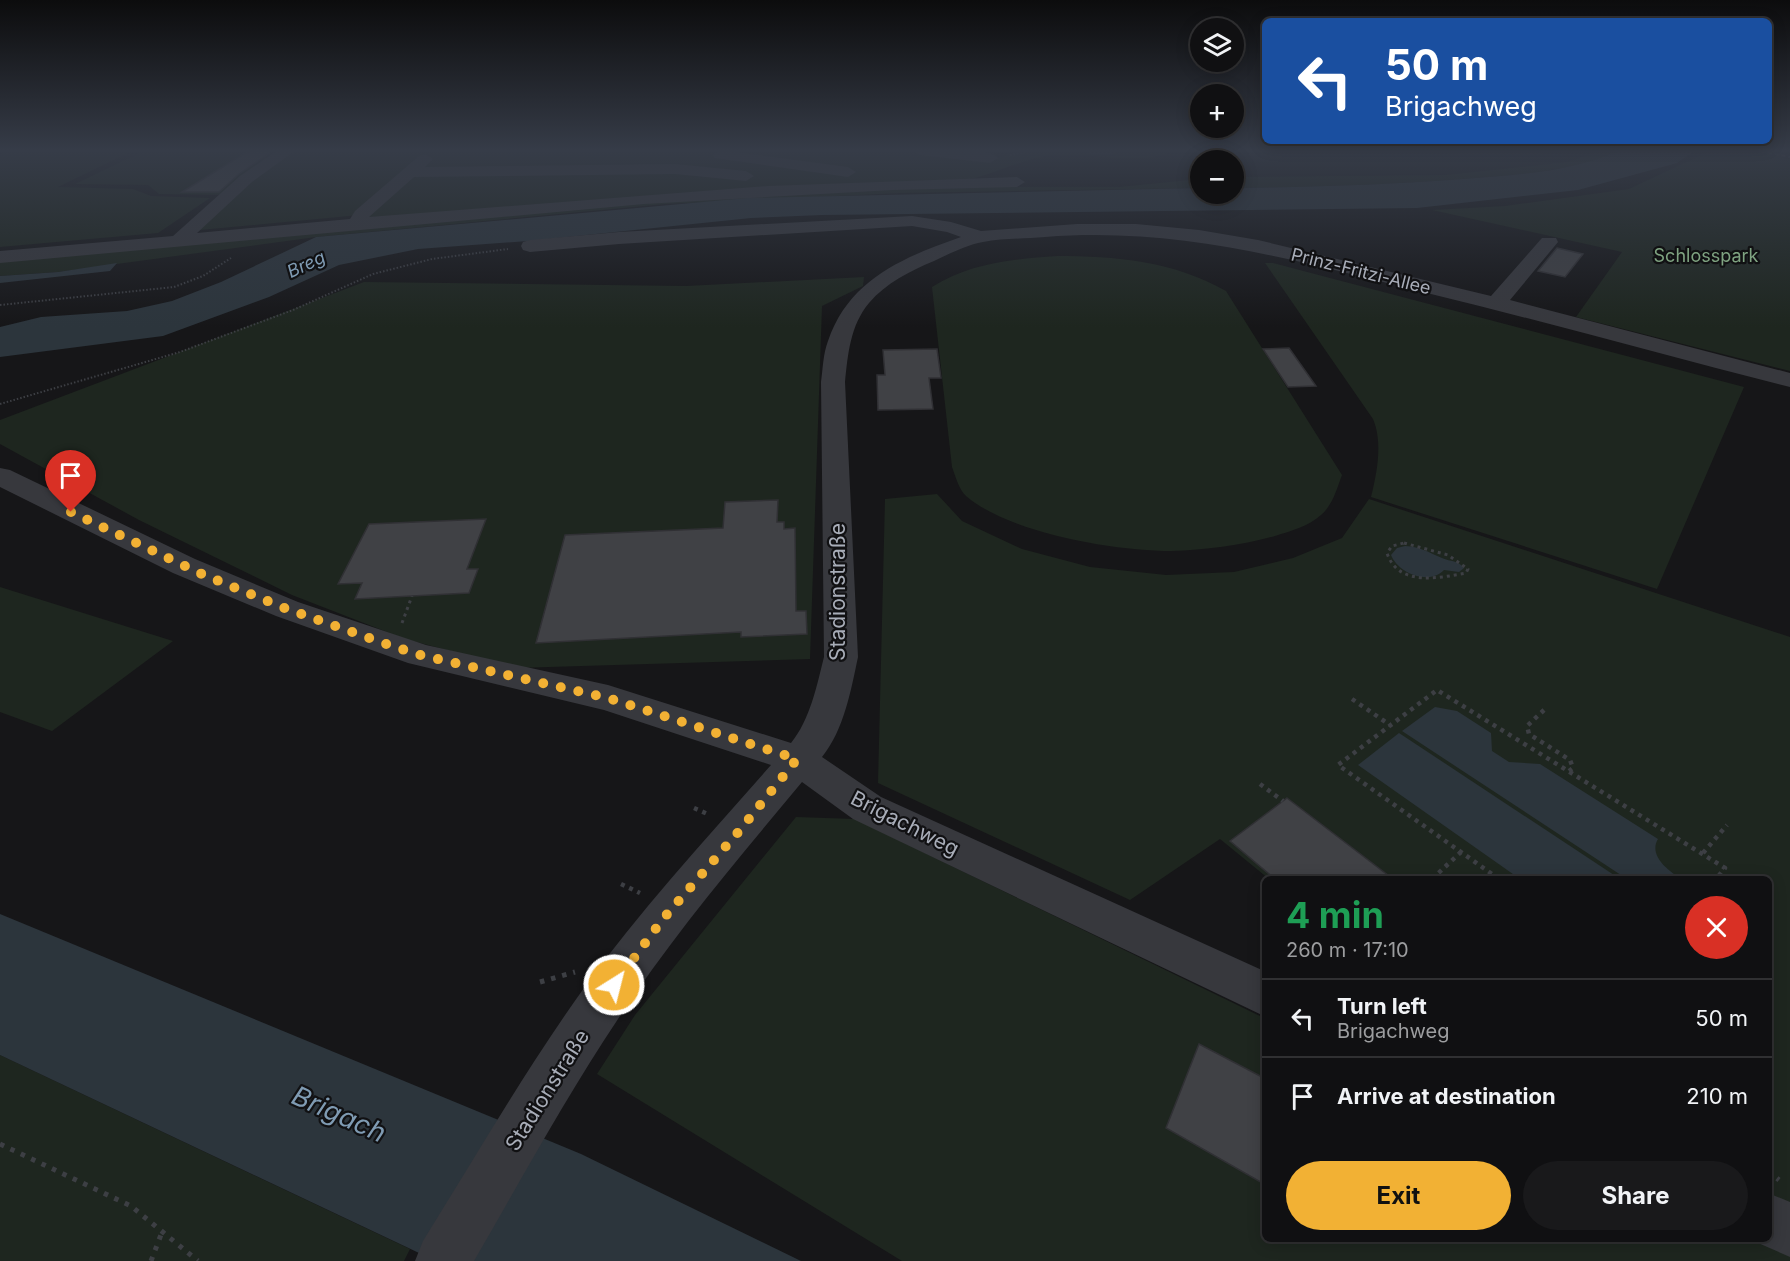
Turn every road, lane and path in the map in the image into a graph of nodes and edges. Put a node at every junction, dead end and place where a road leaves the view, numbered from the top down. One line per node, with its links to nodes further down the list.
1 (213, 209): 7 (street)
2 (368, 209): 4 (street)
3 (509, 209): 4 (street)
4 (357, 223): 5 (street)
5 (232, 236): 7 (street); 12 (path)
6 (979, 237): 9 (street, Prinz-Fritzi-Allee); 11 (street, Prinz-Fritzi-Allee); 20 (street, Stadionstraße)
7 (178, 241): 10 (street)
8 (1549, 242): 11 (street)
9 (530, 246): 14 (path)
10 (0, 257)
11 (1496, 303): 13 (street, Prinz-Fritzi-Allee)
12 (0, 304)
13 (1790, 380)
14 (0, 404)
15 (0, 476): 20 (street, Brigachweg)
16 (1450, 558): 16 (path)
17 (1352, 699): 19 (path)
18 (1544, 710): 21 (path)
19 (1390, 726): 21 (path); 25 (path)
20 (797, 759): 32 (street, Brigachweg); 39 (street, Stadionstraße)
21 (1569, 771): 26 (path)
22 (1260, 784): 23 (path)
23 (1283, 801)
24 (1727, 825): 26 (path)
25 (1461, 852): 27 (path); 28 (path)
26 (1703, 853): 29 (path)
27 (1435, 876)
28 (1495, 876)
29 (1718, 876)
30 (621, 884): 31 (path)
31 (641, 893)
32 (1262, 993)
33 (0, 1144): 36 (path)
34 (1772, 1222): 35 (street)
35 (1790, 1230)
36 (162, 1232): 37 (path); 38 (path)
37 (151, 1261)
38 (198, 1261)
39 (443, 1261)

